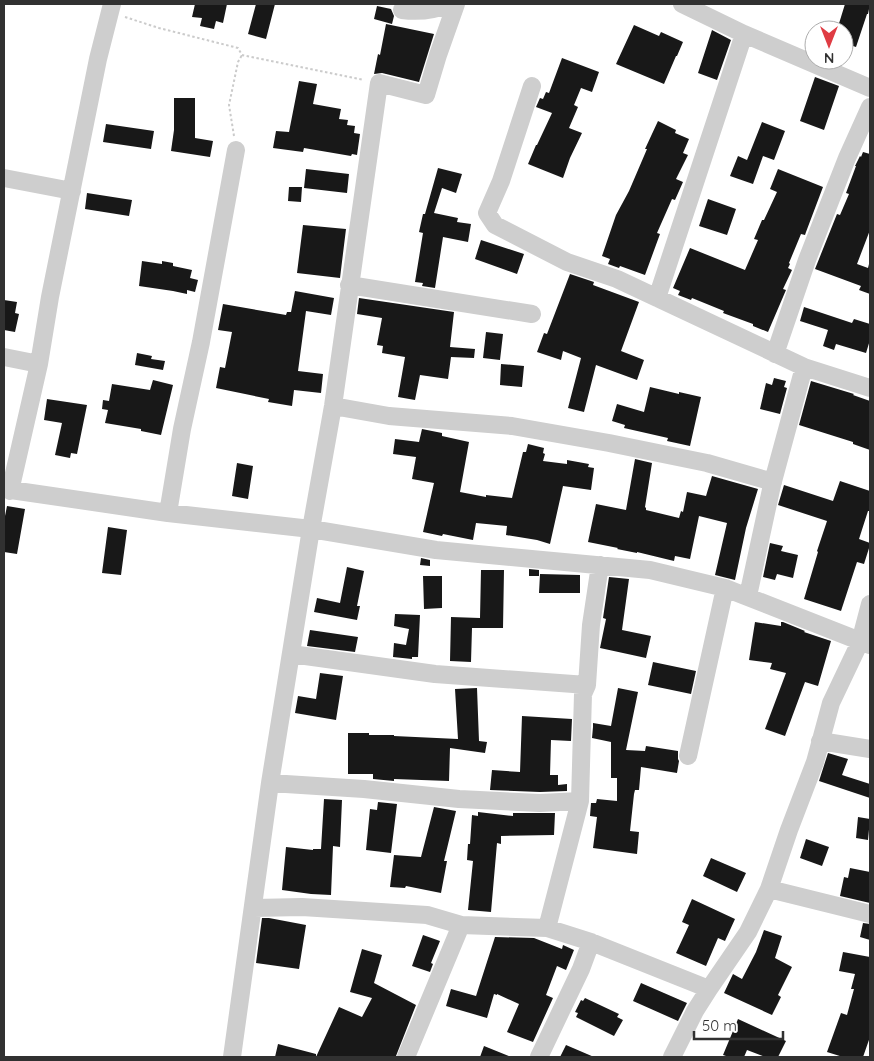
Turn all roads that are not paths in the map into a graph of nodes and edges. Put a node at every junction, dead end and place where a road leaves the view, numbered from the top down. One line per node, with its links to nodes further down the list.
1 (448, 4): 5 (street)
2 (456, 4): 13 (street)
3 (682, 4): 6 (street)
4 (111, 8): 12 (street)
5 (402, 10)
6 (744, 34): 8 (street); 14 (street)
7 (532, 86): 14 (street)
8 (870, 88)
9 (870, 107): 16 (street)
10 (236, 150): 24 (street)
11 (4, 178): 12 (street)
12 (72, 191): 18 (street)
13 (349, 285): 15 (street); 21 (street)
14 (657, 298): 16 (street)
15 (532, 314)
16 (775, 354): 19 (street)
17 (4, 357): 18 (street)
18 (39, 364): 23 (street)
19 (804, 367): 20 (street); 22 (street)
20 (870, 388)
21 (332, 406): 22 (street); 25 (street)
22 (773, 482): 28 (street)
23 (7, 490): 24 (street)
24 (168, 513): 25 (street)
25 (311, 529): 26 (street); 31 (street)
26 (600, 565): 27 (street); 32 (street)
27 (726, 588): 28 (street); 35 (street)
28 (748, 596): 30 (street)
29 (870, 604): 30 (street)
30 (865, 644): 33 (street)
31 (291, 654): 32 (street); 36 (street)
32 (587, 685): 37 (street)
33 (820, 741): 34 (street); 38 (street)
34 (870, 749)
35 (688, 756)
36 (270, 783): 37 (street); 39 (street)
37 (580, 801): 42 (street)
38 (769, 889): 40 (street); 44 (street)
39 (253, 908): 41 (street); 45 (street)
40 (870, 914)
41 (461, 925): 42 (street); 46 (street)
42 (546, 928): 43 (street)
43 (592, 942): 44 (street); 47 (street)
44 (708, 989): 48 (street)
45 (232, 1057)
46 (406, 1057)
47 (539, 1057)
48 (672, 1057)

